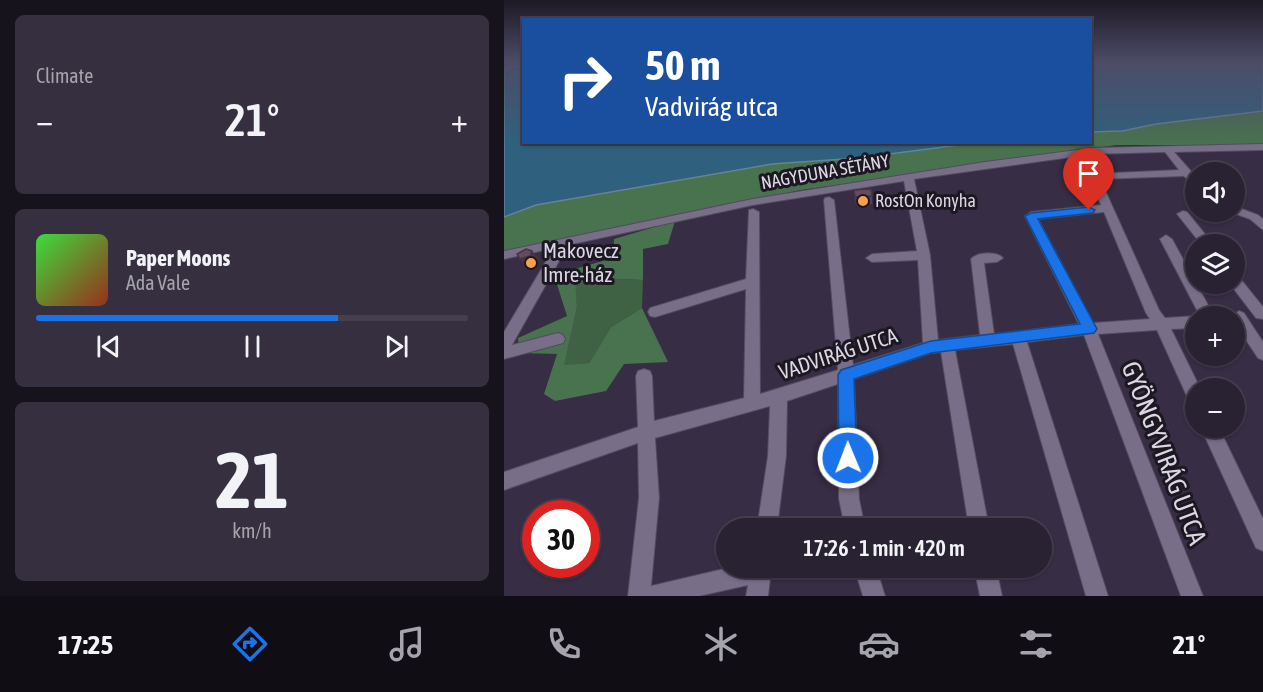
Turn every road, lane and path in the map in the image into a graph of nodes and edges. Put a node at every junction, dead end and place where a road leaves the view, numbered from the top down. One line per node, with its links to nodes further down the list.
1 (1263, 147): 2 (street, NAGYDUNA SÉTÁNY)
2 (1167, 149): 3 (street); 5 (street, NAGYDUNA SÉTÁNY)
3 (1185, 172)
4 (1185, 173): 7 (street)
5 (908, 176): 14 (street, NAGYDUNA SÉTÁNY); 16 (street)
6 (829, 200): 36 (street)
7 (1109, 208): 26 (street); 28 (street, GYÖNGYVIRÁG UTCA)
8 (753, 212): 19 (street)
9 (1183, 214): 12 (street)
10 (1259, 217): 11 (street)
11 (1263, 226)
12 (1199, 234)
13 (1166, 239): 21 (street)
14 (562, 243): 15 (street, NAGYDUNA SÉTÁNY); 32 (street)
15 (504, 255)
16 (924, 255): 17 (street); 33 (street)
17 (872, 258)
18 (997, 258): 31 (street)
19 (752, 282): 22 (street); 40 (street)
20 (1245, 293): 23 (street)
21 (1202, 306)
22 (654, 312)
23 (1262, 314): 24 (street)
24 (1245, 316)
25 (1185, 323): 26 (street, VADVIRÁG UTCA)
26 (1162, 326): 28 (street, VADVIRÁG UTCA); 38 (street)
27 (1245, 328): 35 (street)
28 (1089, 329): 29 (street, VADVIRÁG UTCA); 58 (street, GYÖNGYVIRÁG UTCA)
29 (1018, 337): 31 (street, VADVIRÁG UTCA); 57 (street)
30 (558, 339): 34 (street)
31 (988, 340): 33 (street, VADVIRÁG UTCA)
32 (504, 345)
33 (939, 346): 36 (street, VADVIRÁG UTCA); 46 (street)
34 (504, 353)
35 (1263, 354)
36 (846, 375): 39 (street, VADVIRÁG UTCA); 45 (street)
37 (644, 376): 41 (street)
38 (1187, 378)
39 (779, 396): 40 (street, VADVIRÁG UTCA); 44 (street)
40 (752, 404): 41 (street, VADVIRÁG UTCA)
41 (646, 432): 43 (street, VADVIRÁG UTCA); 52 (street)
42 (1215, 438): 47 (street)
43 (504, 481)
44 (768, 518)
45 (853, 518)
46 (977, 518)
47 (1263, 542)
48 (727, 578): 53 (street)
49 (763, 578): 54 (street)
50 (868, 578): 55 (street)
51 (987, 578): 56 (street)
52 (639, 596)
53 (654, 596)
54 (757, 596)
55 (873, 596)
56 (990, 596)
57 (1097, 596)
58 (1192, 596)

